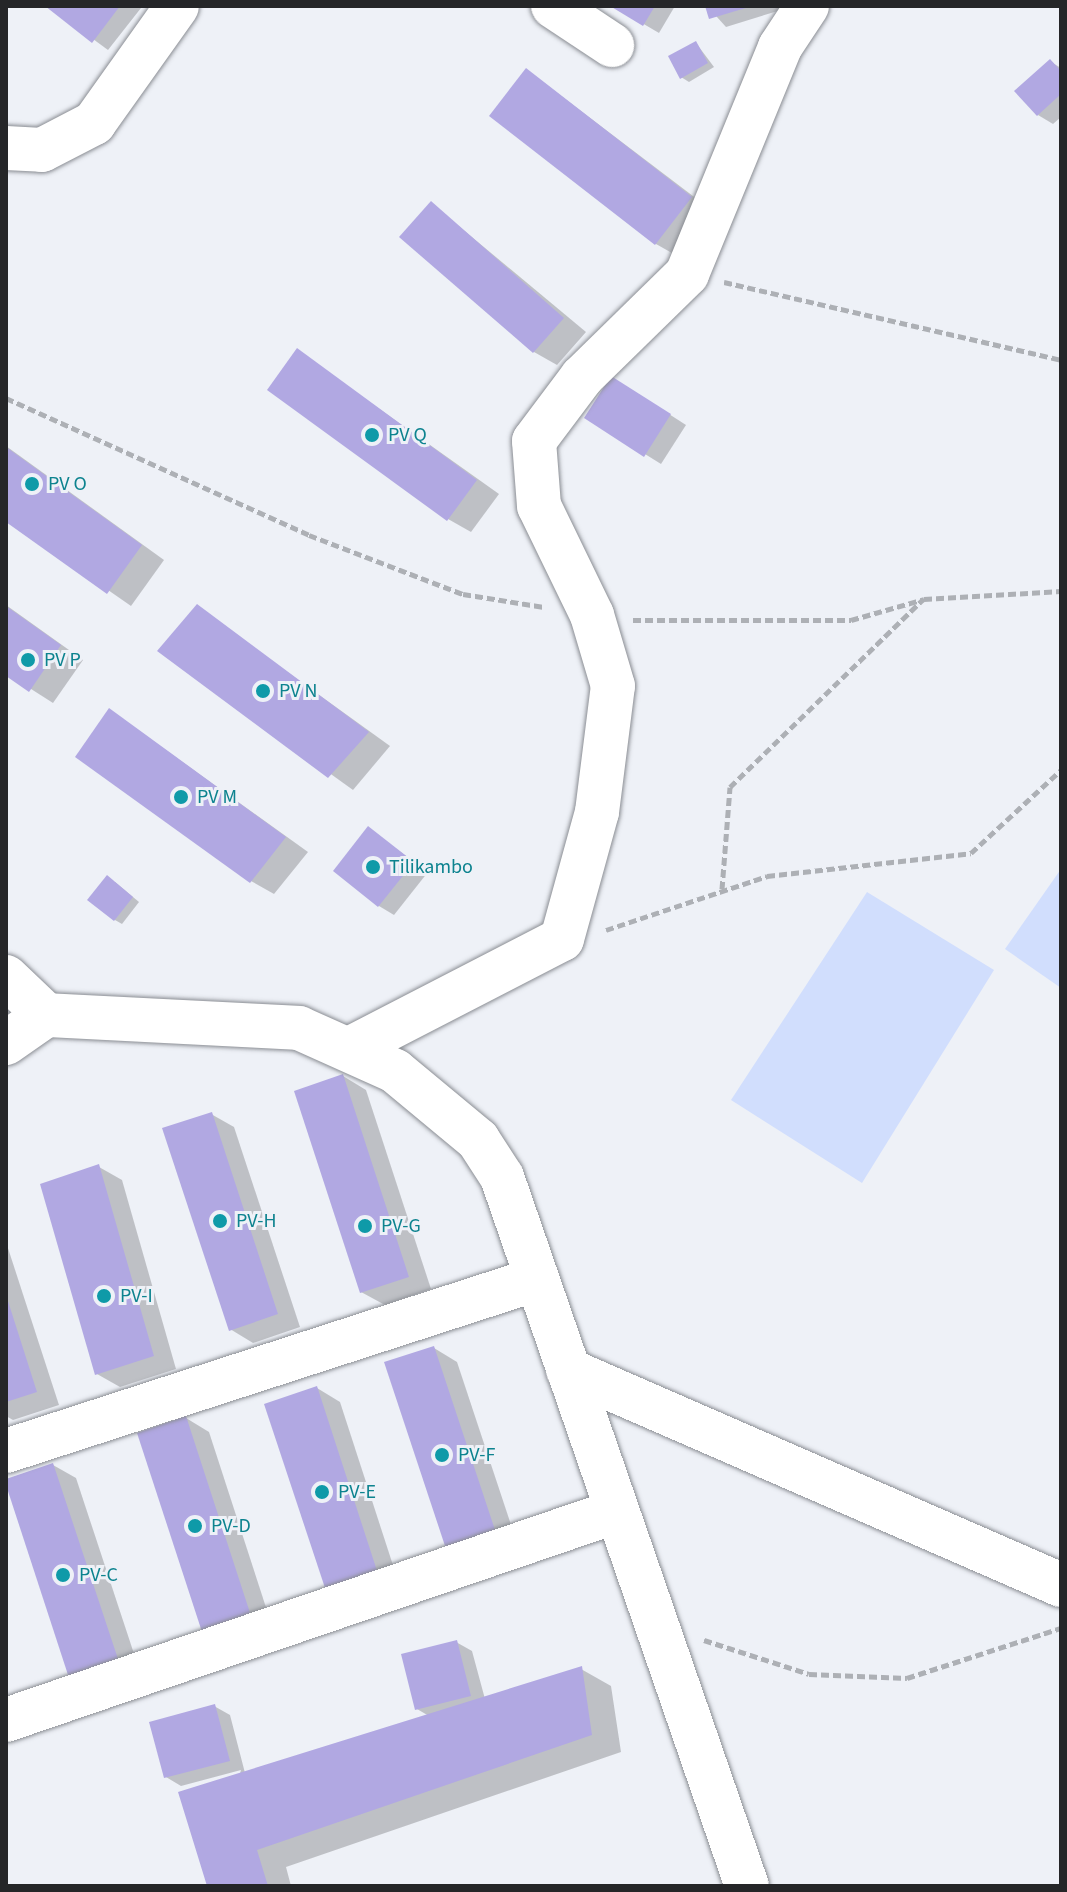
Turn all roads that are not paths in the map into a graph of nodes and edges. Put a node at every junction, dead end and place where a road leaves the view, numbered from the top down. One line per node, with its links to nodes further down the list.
1 (177, 6): 5 (street)
2 (553, 6): 4 (street)
3 (807, 6): 9 (street)
4 (612, 45)
5 (6, 148)
6 (6, 977): 7 (street)
7 (46, 1015): 8 (street); 9 (street)
8 (6, 1043)
9 (353, 1047): 10 (street)
10 (537, 1279): 11 (street); 12 (street)
11 (568, 1370): 13 (street); 14 (street)
12 (6, 1451)
13 (617, 1511): 15 (street); 16 (street)
14 (1061, 1585)
15 (6, 1720)
16 (747, 1886)

